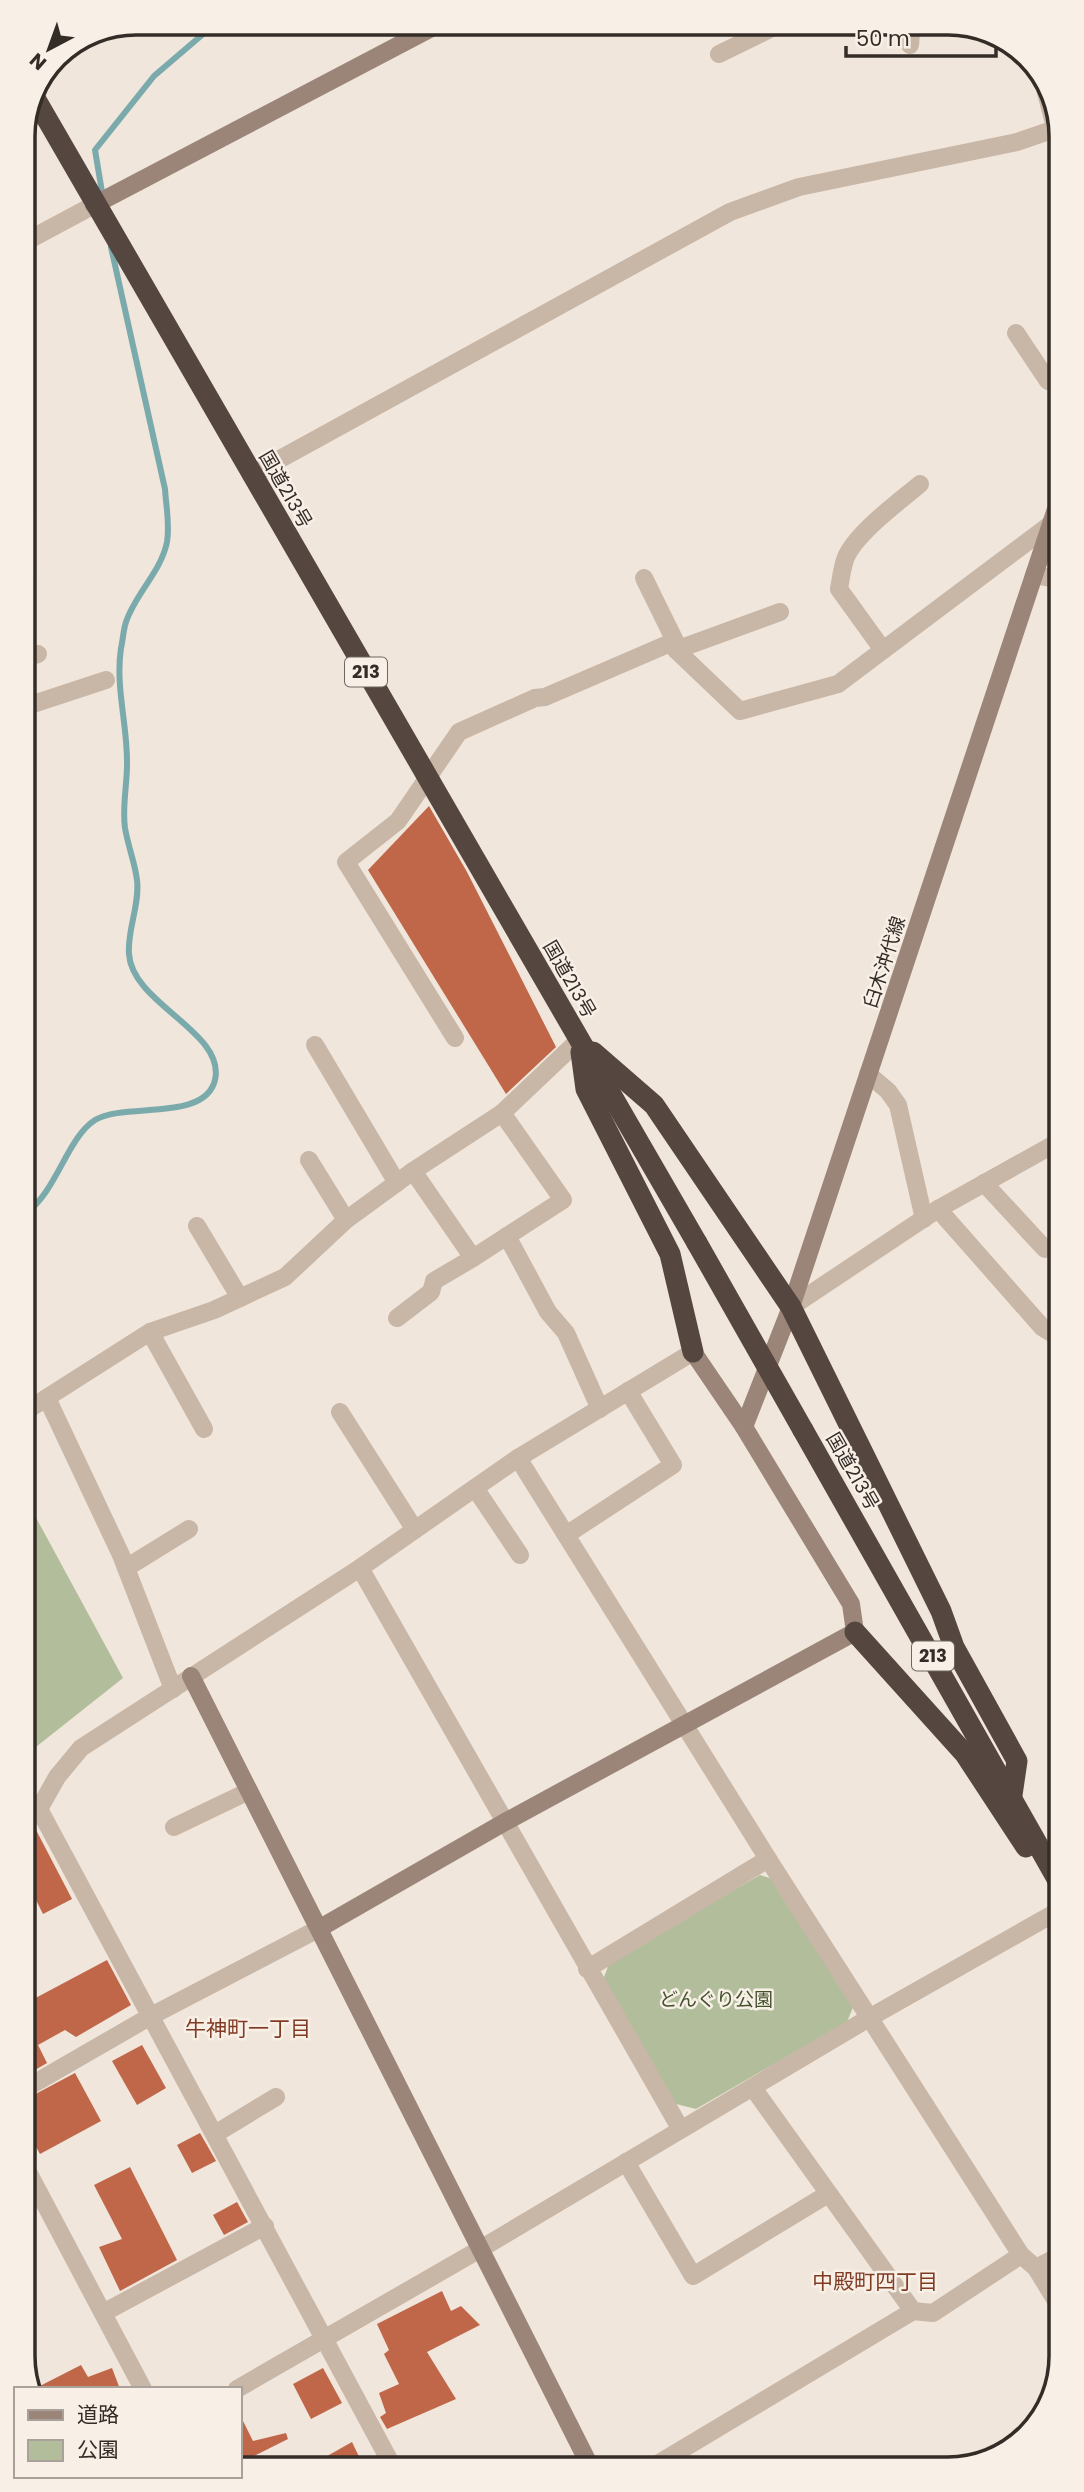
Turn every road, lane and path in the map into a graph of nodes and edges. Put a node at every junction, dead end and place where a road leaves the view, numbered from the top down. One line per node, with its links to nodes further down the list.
1 (418, 35): 8 (street)
2 (758, 35): 5 (street)
3 (911, 35): 4 (street)
4 (911, 46)
5 (719, 54)
6 (40, 106): 8 (highway, 国道213号 / 213)
7 (1048, 130): 12 (street)
8 (94, 205): 9 (street); 12 (highway, 国道213号 / 213)
9 (35, 237)
10 (1016, 333): 11 (street)
11 (1049, 380)
12 (251, 475): 24 (highway, 国道213号 / 213)
13 (920, 484): 21 (street)
14 (1049, 520): 21 (street)
15 (1049, 531): 16 (street, 臼木沖代線)
16 (1034, 575): 18 (street); 28 (street, 臼木沖代線)
17 (644, 578): 20 (street)
18 (1049, 578)
19 (780, 612): 20 (street)
20 (676, 645): 21 (street); 24 (street)
21 (883, 650)
22 (106, 680): 23 (street)
23 (35, 703)
24 (427, 778): 25 (street); 26 (highway, 国道213号 / 213)
25 (454, 1038)
26 (579, 1040): 29 (street); 42 (highway); 46 (highway); 67 (highway, 国道213号 / 213, bridge)
27 (316, 1045): 33 (street)
28 (868, 1074): 35 (street); 42 (street, 臼木沖代線)
29 (502, 1113): 32 (street); 38 (street)
30 (1049, 1147): 34 (street)
31 (309, 1160): 36 (street)
32 (413, 1171): 33 (street); 40 (street)
33 (397, 1183): 36 (street)
34 (984, 1183): 35 (street); 39 (street)
35 (931, 1214): 42 (street); 44 (street)
36 (346, 1220): 41 (street)
37 (197, 1226): 41 (street)
38 (507, 1236): 40 (street); 50 (street)
39 (1045, 1249)
40 (473, 1258): 43 (street)
41 (240, 1298): 45 (street)
42 (791, 1307): 52 (street, 臼木沖代線); 67 (highway)
43 (397, 1318)
44 (1049, 1331)
45 (150, 1332): 48 (street); 53 (street)
46 (693, 1352): 47 (street); 52 (street)
47 (628, 1391): 50 (street); 58 (street)
48 (47, 1398): 49 (street); 60 (street)
49 (35, 1405)
50 (600, 1409): 54 (street)
51 (340, 1412): 57 (street)
52 (744, 1427): 62 (street)
53 (204, 1429)
54 (519, 1458): 55 (street); 58 (street)
55 (475, 1488): 57 (street); 59 (street)
56 (189, 1528): 60 (street)
57 (415, 1530): 61 (street)
58 (566, 1535): 65 (street)
59 (520, 1555)
60 (126, 1568): 64 (street)
61 (360, 1569): 63 (street); 70 (street)
62 (855, 1632): 65 (street); 74 (highway)
63 (191, 1676): 64 (street); 66 (street)
64 (173, 1689): 68 (street)
65 (684, 1725): 70 (street); 72 (street)
66 (249, 1791): 71 (street); 76 (street)
67 (1012, 1795): 73 (highway, 国道213号 / 213)
68 (35, 1811)
69 (35, 1817): 78 (street)
70 (505, 1822): 76 (street); 77 (street)
71 (174, 1827)
72 (768, 1859): 77 (street); 79 (street)
73 (1049, 1864)
74 (1049, 1876)
75 (1049, 1916): 79 (street)
76 (320, 1928): 78 (street); 89 (street)
77 (587, 1969): 83 (street)
78 (151, 2016): 80 (street); 84 (street)
79 (869, 2018): 81 (street); 90 (street)
80 (35, 2083)
81 (753, 2088): 83 (street); 87 (street)
82 (276, 2097): 84 (street)
83 (680, 2128): 85 (street)
84 (215, 2134): 88 (street)
85 (626, 2162): 87 (street); 89 (street)
86 (35, 2185): 95 (street)
87 (828, 2194): 94 (street)
88 (265, 2226): 95 (street); 96 (street)
89 (482, 2248): 96 (street); 100 (street)
90 (1021, 2255): 92 (street); 94 (street)
91 (1049, 2261): 92 (street)
92 (1036, 2268): 93 (street)
93 (1049, 2289)
94 (913, 2311): 101 (street)
95 (103, 2313): 97 (street)
96 (325, 2337): 98 (street); 99 (street)
97 (142, 2387)
98 (240, 2387)
99 (388, 2457)
100 (586, 2457)
101 (669, 2457)

